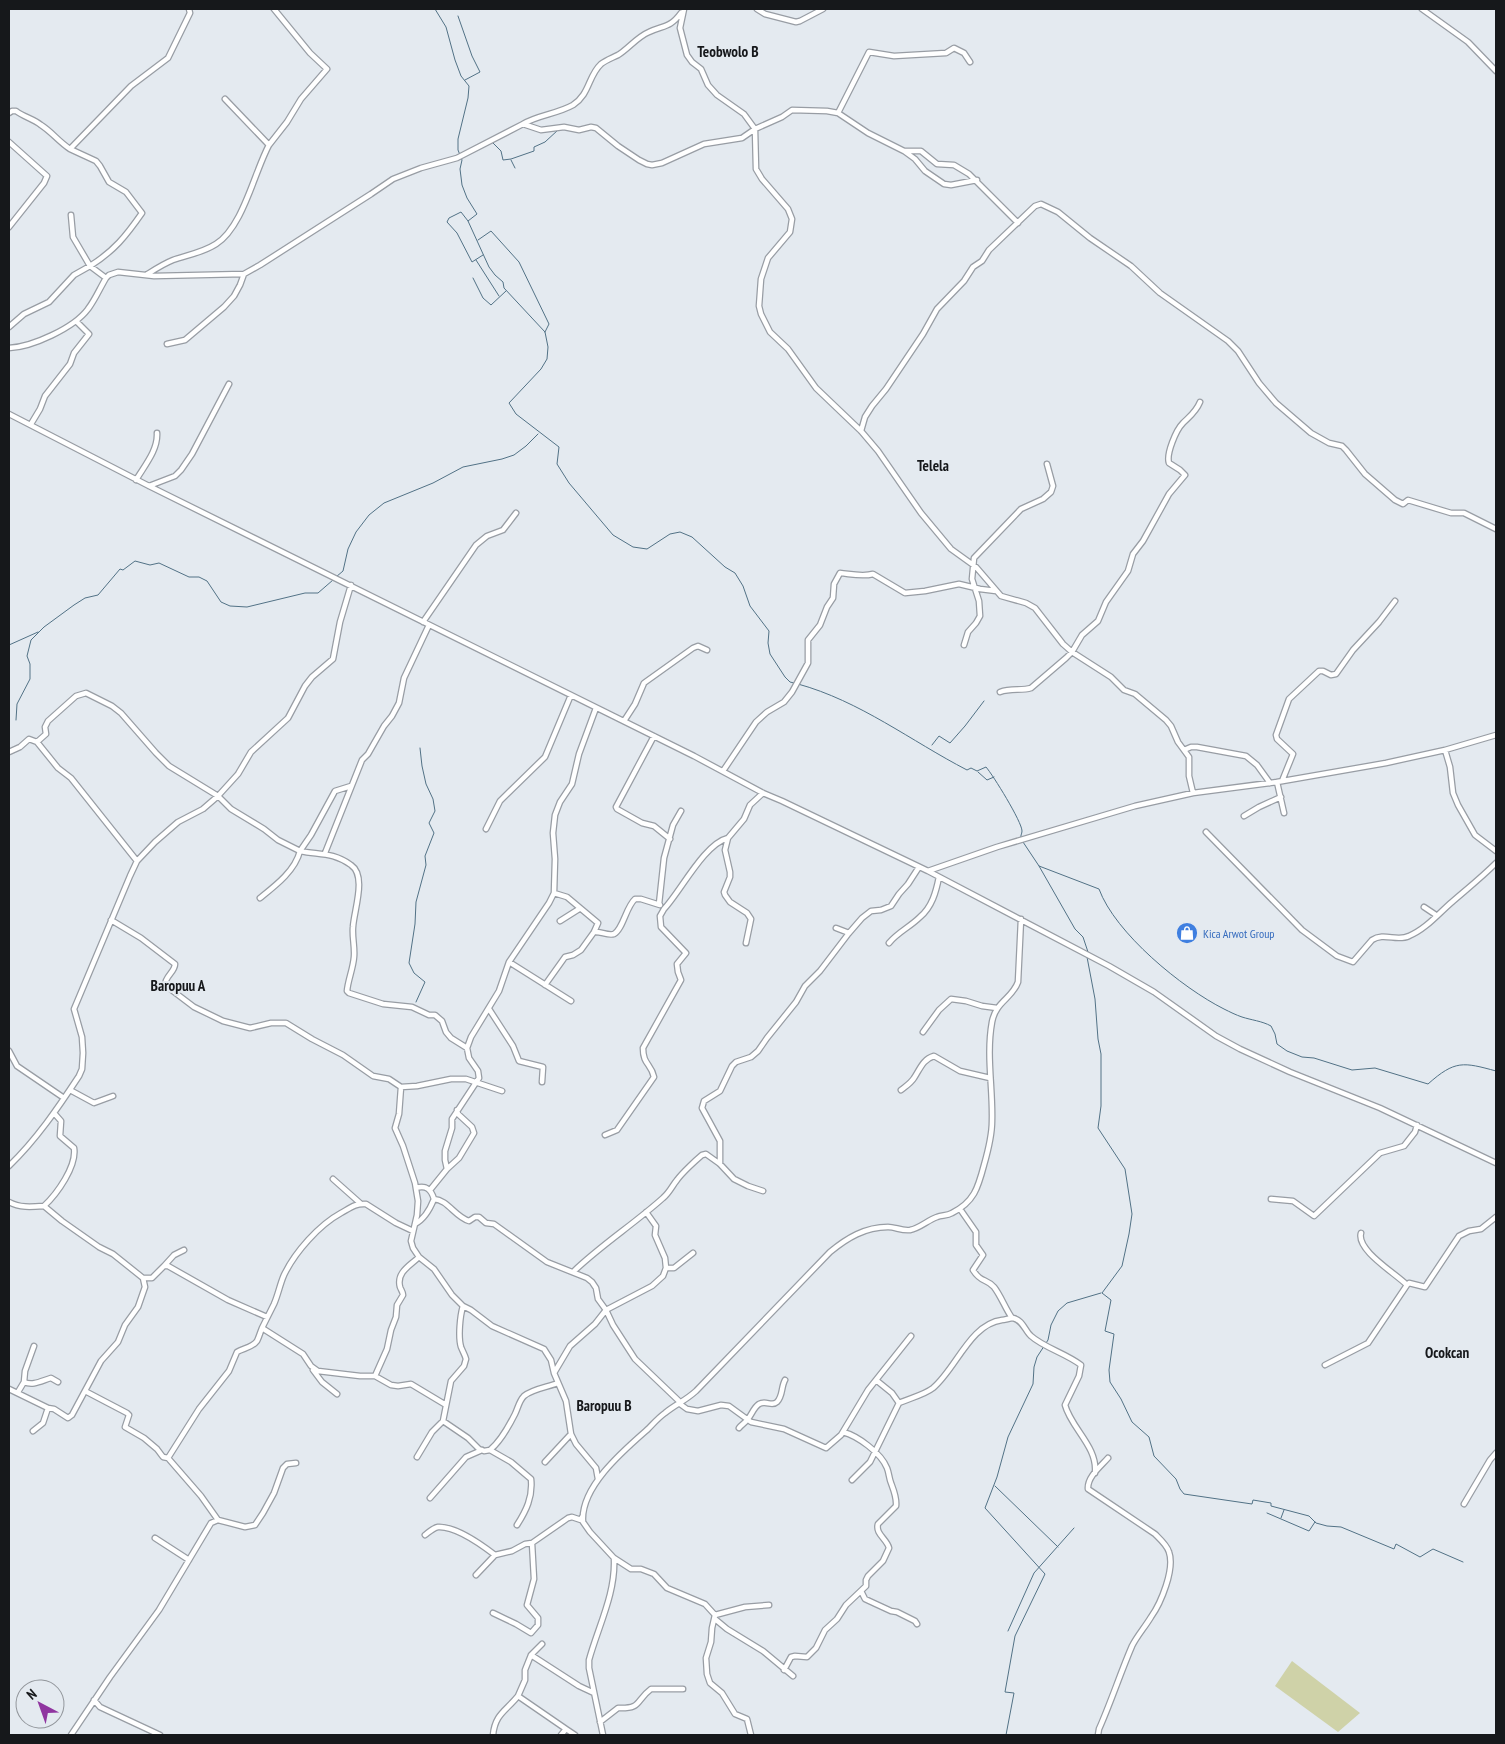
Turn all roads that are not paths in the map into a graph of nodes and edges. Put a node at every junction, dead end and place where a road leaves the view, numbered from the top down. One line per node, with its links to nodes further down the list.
1 (189, 9): 16 (street)
2 (274, 9): 15 (street)
3 (756, 9): 4 (street)
4 (823, 9)
5 (1422, 9): 8 (street)
6 (684, 10): 12 (street); 13 (street)
7 (970, 62): 11 (street)
8 (1496, 71)
9 (225, 99): 15 (street)
10 (9, 113): 16 (street)
11 (838, 113): 13 (street); 17 (street)
12 (523, 124): 13 (street); 23 (street)
13 (756, 129): 34 (street)
14 (9, 142): 21 (street)
15 (269, 145): 24 (street)
16 (70, 149): 22 (street)
17 (904, 151): 18 (street); 18 (street)
18 (977, 180): 20 (street)
19 (71, 215): 22 (street)
20 (1018, 223): 34 (street); 40 (street)
21 (9, 227)
22 (90, 266): 25 (street); 27 (street)
23 (244, 274): 24 (street); 28 (street)
24 (146, 275): 25 (street)
25 (106, 278): 26 (street)
26 (76, 321): 29 (street); 33 (street)
27 (9, 327)
28 (167, 344)
29 (9, 348)
30 (229, 384): 38 (street)
31 (1200, 402): 50 (street)
32 (9, 414): 33 (street)
33 (31, 424): 37 (street)
34 (861, 431): 41 (street)
35 (157, 433): 37 (street)
36 (1048, 464): 41 (street)
37 (136, 480): 38 (street)
38 (148, 486): 42 (street)
39 (516, 513): 46 (street)
40 (1496, 529)
41 (973, 565): 43 (street); 44 (street)
42 (351, 585): 46 (street); 67 (street)
43 (975, 588): 44 (street); 48 (street); 61 (street)
44 (996, 590): 50 (street)
45 (1395, 601): 62 (street)
46 (423, 622): 47 (street)
47 (429, 625): 52 (street); 64 (street)
48 (964, 644)
49 (707, 650): 54 (street)
50 (1072, 652): 51 (street); 58 (street)
51 (1000, 692)
52 (570, 695): 53 (street); 72 (street)
53 (596, 708): 54 (street); 84 (street)
54 (624, 722): 56 (street)
55 (1496, 735): 59 (street)
56 (654, 736): 61 (street); 75 (street)
57 (37, 742): 60 (street); 67 (street); 79 (street)
58 (1184, 750): 63 (street); 66 (street)
59 (1444, 750): 62 (street); 77 (street)
60 (9, 752)
61 (723, 771): 65 (street)
62 (1280, 782): 63 (street); 68 (street)
63 (1270, 783): 66 (street)
64 (351, 786): 76 (street); 78 (street)
65 (762, 793): 74 (street); 81 (street)
66 (1193, 793): 82 (street)
67 (218, 796): 76 (street); 79 (street)
68 (1281, 797): 70 (street); 71 (street)
69 (681, 811): 75 (street)
70 (1284, 813)
71 (1244, 816)
72 (486, 828)
73 (1206, 832): 90 (street)
74 (728, 838): 89 (street); 97 (street)
75 (670, 839): 86 (street)
76 (300, 851): 78 (street); 85 (street)
77 (1496, 851)
78 (325, 853): 105 (street)
79 (137, 861): 92 (street)
80 (1496, 863): 90 (street)
81 (919, 868): 82 (street); 96 (street)
82 (928, 871): 83 (street)
83 (939, 877): 91 (street); 98 (street)
84 (554, 892): 88 (street); 99 (street)
85 (260, 898)
86 (659, 904): 89 (street); 95 (street)
87 (1424, 907): 90 (street)
88 (579, 909): 93 (street); 95 (street)
89 (664, 909): 119 (street)
90 (1436, 915)
91 (1021, 919): 102 (street); 118 (street)
92 (111, 920): 110 (street); 111 (street)
93 (560, 921)
94 (836, 928): 96 (street)
95 (594, 932): 100 (street)
96 (849, 933): 121 (street)
97 (746, 942)
98 (889, 943)
99 (509, 962): 100 (street); 103 (street)
100 (545, 984): 101 (street)
101 (571, 1001)
102 (997, 1008): 104 (street); 107 (street)
103 (489, 1009): 105 (street); 109 (street)
104 (923, 1032)
105 (467, 1048): 108 (street)
106 (9, 1051): 115 (street)
107 (990, 1078): 112 (street); 133 (street)
108 (477, 1082): 110 (street); 113 (street); 116 (street)
109 (542, 1082)
110 (401, 1086): 125 (street)
111 (70, 1090): 114 (street); 115 (street)
112 (901, 1090)
113 (502, 1091)
114 (113, 1096)
115 (64, 1098): 117 (street)
116 (457, 1110): 123 (street); 123 (street)
117 (54, 1113): 122 (street); 132 (street)
118 (1417, 1125): 120 (street); 129 (street)
119 (605, 1135)
120 (1496, 1163)
121 (720, 1164): 127 (street); 134 (street)
122 (9, 1166)
123 (447, 1170): 126 (street)
124 (333, 1180): 131 (street)
125 (416, 1188): 126 (street); 136 (street)
126 (430, 1190): 128 (street)
127 (763, 1191)
128 (434, 1199): 136 (street); 144 (street)
129 (1271, 1199)
130 (9, 1202): 132 (street)
131 (360, 1203): 137 (street); 149 (street)
132 (44, 1206): 145 (street)
133 (960, 1209): 150 (street); 167 (street)
134 (646, 1212): 143 (street); 144 (street)
135 (1496, 1217): 146 (street)
136 (415, 1224): 137 (street)
137 (413, 1231): 141 (street)
138 (1361, 1232): 146 (street)
139 (184, 1250): 142 (street)
140 (692, 1253): 143 (street)
141 (419, 1256): 147 (street); 157 (street)
142 (164, 1266): 145 (street); 149 (street)
143 (666, 1268): 148 (street)
144 (573, 1272): 148 (street)
145 (143, 1278): 165 (street)
146 (1407, 1284): 155 (street)
147 (463, 1306): 156 (street); 169 (street)
148 (606, 1310): 156 (street); 167 (street)
149 (267, 1317): 151 (street)
150 (1012, 1318): 168 (street); 186 (street)
151 (262, 1328): 154 (street); 182 (street)
152 (911, 1336): 159 (street)
153 (34, 1346): 160 (street)
154 (311, 1366): 157 (street); 166 (street)
155 (1325, 1366)
156 (554, 1373): 162 (street)
157 (375, 1376): 169 (street)
158 (785, 1380): 171 (street)
159 (876, 1380): 168 (street); 175 (street)
160 (24, 1382): 161 (street); 164 (street)
161 (58, 1382)
162 (558, 1383): 176 (street); 178 (street)
163 (9, 1389): 164 (street)
164 (18, 1392): 170 (street)
165 (85, 1392): 170 (street); 182 (street)
166 (336, 1394)
167 (681, 1403): 171 (street); 188 (street)
168 (899, 1403): 179 (street)
169 (446, 1405): 172 (street)
170 (48, 1408): 174 (street)
171 (748, 1420): 173 (street); 175 (street)
172 (442, 1421): 177 (street); 181 (street)
173 (739, 1428)
174 (32, 1431)
175 (843, 1432): 179 (street)
176 (571, 1434): 184 (street); 188 (street)
177 (482, 1450): 178 (street); 189 (street)
178 (490, 1450): 193 (street)
179 (875, 1452): 187 (street); 201 (street)
180 (1496, 1453): 190 (street)
181 (417, 1457)
182 (168, 1458): 192 (street)
183 (1108, 1458): 186 (street)
184 (545, 1462)
185 (296, 1463): 192 (street)
186 (1095, 1473): 223 (street)
187 (852, 1480)
188 (598, 1481): 191 (street)
189 (430, 1498)
190 (1464, 1504)
191 (582, 1517): 196 (street); 198 (street)
192 (218, 1520): 199 (street)
193 (517, 1525)
194 (424, 1535): 197 (street)
195 (155, 1538): 199 (street)
196 (532, 1543): 197 (street); 203 (street)
197 (495, 1555): 200 (street)
198 (614, 1558): 204 (street); 211 (street)
199 (189, 1560): 213 (street)
200 (476, 1575)
201 (861, 1590): 205 (street); 208 (street)
202 (769, 1605): 204 (street)
203 (493, 1613)
204 (715, 1617): 208 (street); 222 (street)
205 (917, 1624)
206 (542, 1644): 207 (street)
207 (531, 1655): 211 (street); 212 (street)
208 (784, 1670): 209 (street)
209 (793, 1676)
210 (683, 1689): 214 (street)
211 (594, 1694): 214 (street)
212 (518, 1696): 215 (street); 218 (street)
213 (94, 1700): 216 (street); 217 (street)
214 (600, 1722): 221 (street)
215 (566, 1729): 219 (street); 220 (street)
216 (71, 1735)
217 (160, 1735)
218 (493, 1735)
219 (561, 1735)
220 (575, 1735)
221 (603, 1735)
222 (751, 1735)
223 (1098, 1735)

